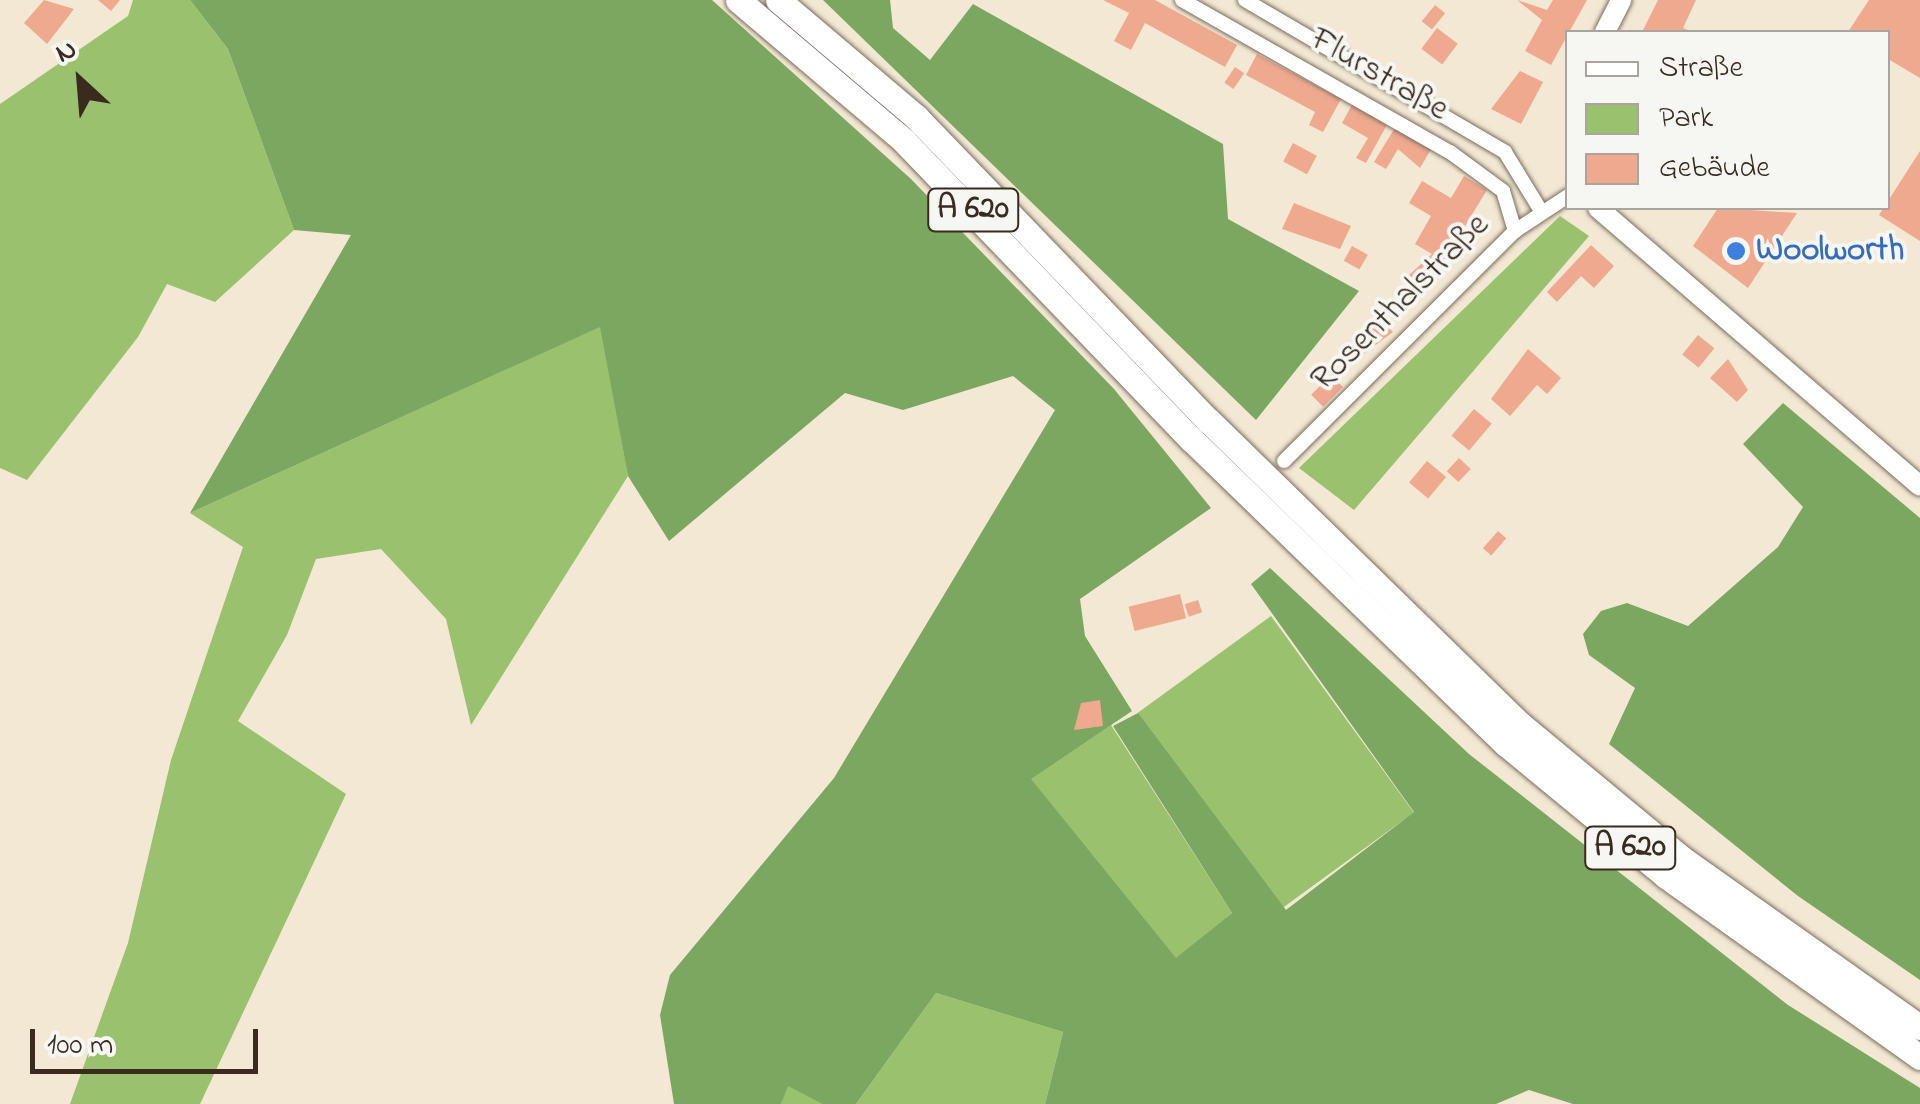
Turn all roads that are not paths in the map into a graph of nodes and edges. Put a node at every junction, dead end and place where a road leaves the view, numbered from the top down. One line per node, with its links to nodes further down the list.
1 (738, 0): 11 (highway, A 620)
2 (778, 0): 11 (highway, A 620)
3 (1182, 0): 10 (street, Flurstraße)
4 (1246, 0): 9 (street)
5 (1621, 0): 6 (main road)
6 (1607, 30)
7 (1565, 198): 9 (street, Rosenthalstraße)
8 (1600, 210): 13 (main road)
9 (1541, 211): 10 (street, Rosenthalstraße)
10 (1515, 231): 12 (street, Rosenthalstraße)
11 (1200, 430): 14 (highway, A 620)
12 (1284, 461)
13 (1920, 486)
14 (1372, 601): 15 (highway, A 620); 16 (highway, A 620)
15 (1920, 1027)
16 (1920, 1058)

